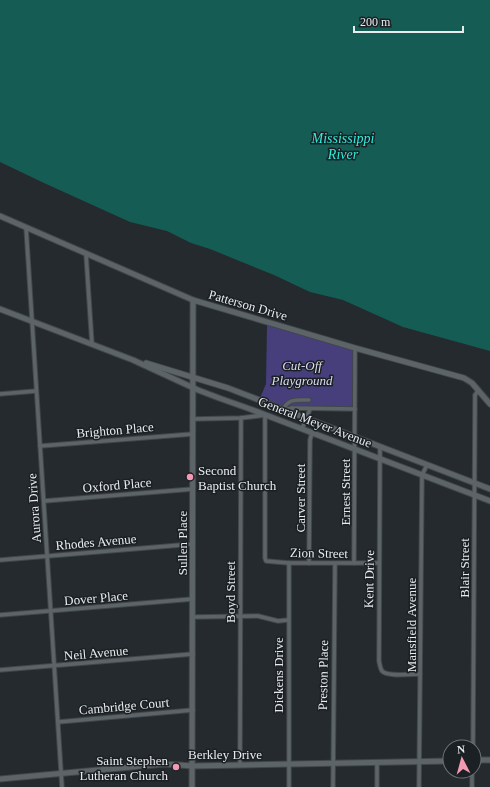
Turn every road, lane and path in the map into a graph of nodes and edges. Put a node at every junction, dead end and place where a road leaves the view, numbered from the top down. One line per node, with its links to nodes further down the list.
1 (0, 216): 2 (street, Patterson Drive)
2 (26, 227): 3 (street, Patterson Drive); 6 (street, Aurora Drive)
3 (86, 254): 4 (street, Patterson Drive); 7 (street)
4 (193, 300): 8 (street, Patterson Drive); 10 (street, Sullen Place)
5 (0, 309): 6 (street, General Meyer Avenue)
6 (32, 321): 7 (street, General Meyer Avenue); 12 (street, Aurora Drive)
7 (92, 344): 9 (street, General Meyer Avenue)
8 (355, 348): 13 (street, Patterson Drive); 20 (street, Ernest Street)
9 (133, 360): 10 (street, General Meyer Avenue); 11 (street, General Meyer Avenue)
10 (193, 378): 11 (street, Sullen Place); 15 (street, General Meyer Avenue)
11 (193, 387): 18 (street, General Meyer Avenue); 24 (street, Sullen Place)
12 (36, 391): 14 (street); 30 (street, Aurora Drive)
13 (478, 391): 17 (street, Patterson Drive); 36 (street, Blair Street)
14 (0, 394)
15 (255, 399): 18 (street); 21 (street, General Meyer Avenue)
16 (309, 400): 21 (street)
17 (490, 404)
18 (250, 409): 22 (street, General Meyer Avenue)
19 (310, 409): 20 (street); 21 (street); 25 (street)
20 (355, 409): 29 (street, Ernest Street)
21 (283, 410): 25 (street, General Meyer Avenue)
22 (265, 415): 23 (street); 26 (street, General Meyer Avenue); 45 (street, Zion Street)
23 (241, 418): 24 (street); 53 (street, Boyd Street)
24 (193, 419): 28 (street, Sullen Place)
25 (307, 419): 26 (street); 29 (street, General Meyer Avenue)
26 (302, 429): 27 (street, General Meyer Avenue)
27 (312, 433): 32 (street, General Meyer Avenue); 46 (street, Carver Street)
28 (193, 434): 30 (street, Brighton Place); 37 (street, Sullen Place)
29 (355, 437): 31 (street, General Meyer Avenue); 32 (street, Ernest Street)
30 (40, 446): 40 (street, Aurora Drive)
31 (380, 447): 33 (street, Kent Drive); 34 (street, General Meyer Avenue)
32 (355, 449): 33 (street, General Meyer Avenue); 49 (street, Ernest Street)
33 (380, 459): 35 (street, General Meyer Avenue); 47 (street, Kent Drive)
34 (427, 464): 35 (street, Mansfield Avenue); 36 (street, General Meyer Avenue)
35 (422, 475): 39 (street, General Meyer Avenue); 59 (street, Mansfield Avenue)
36 (475, 483): 38 (street, General Meyer Avenue); 39 (street, Blair Street)
37 (193, 489): 40 (street, Oxford Place); 42 (street, Sullen Place)
38 (490, 489)
39 (475, 495): 41 (street, General Meyer Avenue); 62 (street, Blair Street)
40 (44, 501): 43 (street, Aurora Drive)
41 (490, 501)
42 (193, 544): 43 (street, Rhodes Avenue); 50 (street, Sullen Place)
43 (47, 556): 44 (street, Rhodes Avenue); 51 (street, Aurora Drive)
44 (0, 560)
45 (289, 563): 46 (street, Zion Street); 55 (street, Dickens Drive)
46 (309, 563): 48 (street, Zion Street)
47 (379, 563): 49 (street, Zion Street); 59 (street, Kent Drive)
48 (335, 564): 49 (street, Zion Street); 66 (street, Preston Place)
49 (354, 564)
50 (193, 599): 51 (street, Dover Place); 54 (street, Sullen Place)
51 (50, 612): 52 (street, Dover Place); 57 (street, Aurora Drive)
52 (0, 615)
53 (240, 616): 54 (street); 55 (street); 68 (street, Boyd Street)
54 (193, 617): 56 (street, Sullen Place)
55 (288, 620): 67 (street, Dickens Drive)
56 (193, 654): 57 (street, Neil Avenue); 60 (street, Sullen Place)
57 (54, 666): 58 (street, Neil Avenue); 61 (street, Aurora Drive)
58 (0, 670)
59 (420, 674): 63 (street, Mansfield Avenue)
60 (193, 710): 61 (street, Cambridge Court); 69 (street, Sullen Place)
61 (58, 722): 70 (street, Aurora Drive)
62 (473, 739)
63 (419, 761): 64 (street, Berkley Drive); 65 (street, Berkley Drive); 77 (street, Mansfield Avenue)
64 (442, 761)
65 (377, 762): 66 (street, Berkley Drive); 76 (street)
66 (333, 763): 67 (street, Berkley Drive); 75 (street, Preston Place)
67 (288, 764): 68 (street, Berkley Drive); 74 (street, Dickens Drive)
68 (240, 765): 69 (street, Berkley Drive)
69 (192, 766): 70 (street, Berkley Drive); 73 (street, Sullen Place)
70 (61, 773): 71 (street, Berkley Drive); 72 (street, Aurora Drive)
71 (0, 779)
72 (62, 787)
73 (192, 787)
74 (289, 787)
75 (333, 787)
76 (377, 787)
77 (419, 787)

